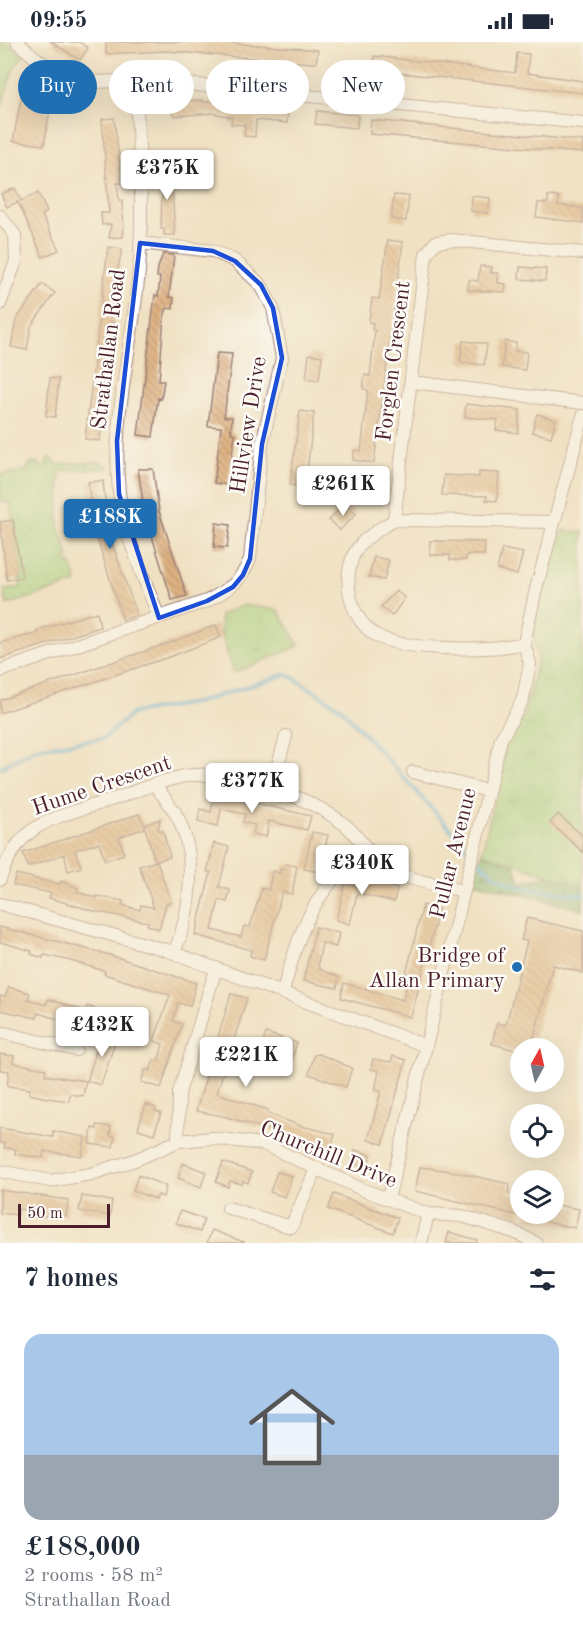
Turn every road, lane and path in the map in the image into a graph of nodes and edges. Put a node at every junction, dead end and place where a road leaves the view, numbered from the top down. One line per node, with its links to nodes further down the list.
1 (17, 42): 2 (street)
2 (109, 82)
3 (194, 85): 5 (street)
4 (137, 114): 7 (street, Strathallan Road)
5 (583, 123)
6 (0, 216): 9 (street)
7 (140, 243): 16 (street, Strathallan Road); 16 (street, Hillview Drive)
8 (583, 253): 10 (street, Forglen Crescent)
9 (0, 304)
10 (412, 382): 11 (street); 14 (street, Forglen Crescent)
11 (583, 403)
12 (583, 416): 13 (street, Pullar Avenue)
13 (578, 465): 15 (street, Pullar Avenue)
14 (394, 520): 15 (street); 17 (street)
15 (554, 522): 17 (street, Pullar Avenue)
16 (159, 618): 18 (street, Hillview Drive)
17 (524, 644): 23 (street, Pullar Avenue)
18 (0, 671)
19 (286, 736): 22 (street)
20 (413, 772): 23 (street)
21 (155, 785): 22 (street, Hume Crescent); 25 (street, Hume Crescent); 28 (street)
22 (272, 787): 24 (street, Hume Crescent)
23 (488, 791): 26 (street, Pullar Avenue)
24 (365, 848): 26 (street, Hume Crescent); 30 (street)
25 (0, 879)
26 (463, 891): 32 (street, Pullar Avenue)
27 (0, 904): 28 (street)
28 (174, 953): 29 (street)
29 (216, 968): 30 (street); 34 (street)
30 (283, 992): 32 (street)
31 (0, 1032): 33 (street)
32 (426, 1046): 37 (street, Pullar Avenue)
33 (76, 1050)
34 (178, 1141): 35 (street, Churchill Drive); 36 (street, Churchill Drive)
35 (316, 1169): 37 (street, Churchill Drive); 38 (street)
36 (0, 1171)
37 (388, 1199): 39 (street, Churchill Drive)
38 (228, 1208)
39 (428, 1214): 40 (street); 41 (street, Churchill Drive)
40 (421, 1243)
41 (536, 1243)

